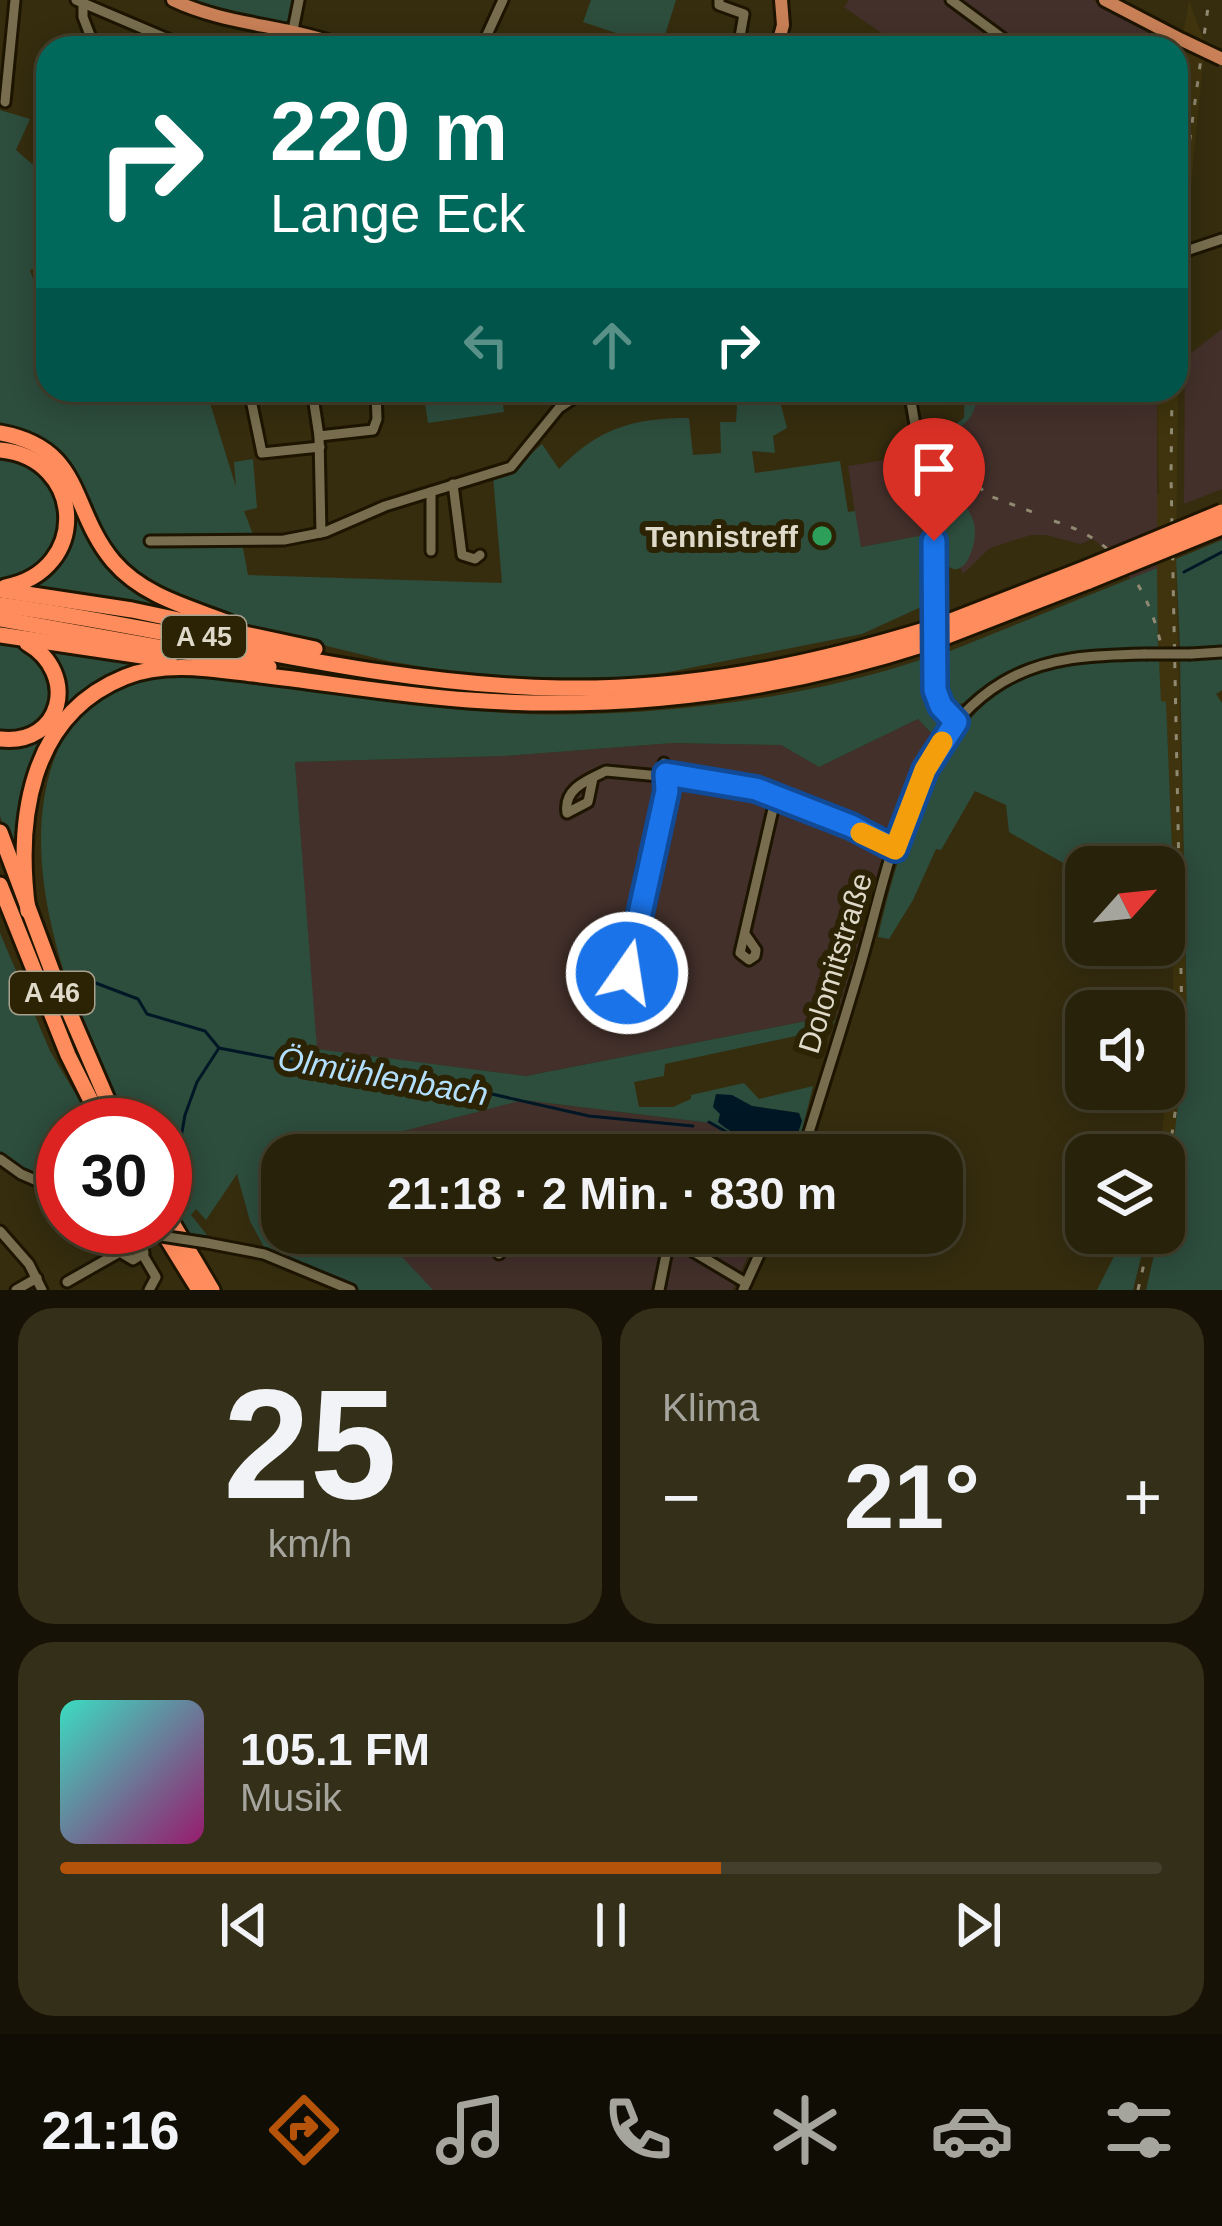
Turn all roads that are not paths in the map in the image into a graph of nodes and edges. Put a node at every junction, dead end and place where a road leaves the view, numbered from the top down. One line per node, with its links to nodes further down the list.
1 (15, 0): 22 (street)
2 (173, 0): 10 (main road)
3 (298, 0): 10 (street)
4 (503, 0): 15 (street)
5 (719, 0): 16 (street)
6 (781, 0): 17 (main road)
7 (951, 0): 18 (street)
8 (1106, 0): 19 (main road, bridge)
9 (80, 1): 11 (street); 12 (street)
10 (290, 29): 13 (street); 14 (main road)
11 (163, 35)
12 (90, 36)
13 (287, 36)
14 (311, 36)
15 (486, 36)
16 (740, 36)
17 (780, 36)
18 (991, 36)
19 (1174, 36)
20 (1188, 43): 21 (main road, bridge)
21 (1222, 59)
22 (5, 102)
23 (1222, 239): 24 (street)
24 (1188, 250)
25 (250, 402): 31 (street)
26 (314, 402): 31 (street)
27 (376, 402): 31 (street)
28 (568, 402): 33 (street)
29 (912, 402): 52 (street)
30 (0, 433): 47 (highway)
31 (320, 441): 37 (street)
32 (0, 450): 42 (highway)
33 (453, 484): 34 (street); 40 (street)
34 (431, 492): 37 (street); 39 (street)
35 (1222, 512): 41 (highway, A 45, bridge)
36 (1222, 527): 41 (highway, A 45, bridge)
37 (321, 533): 38 (street)
38 (150, 541)
39 (431, 551)
40 (480, 555)
41 (1089, 574): 45 (highway, A 45)
42 (0, 589): 47 (highway)
43 (0, 604): 50 (highway, A 45)
44 (0, 619): 51 (highway, A 45)
45 (935, 634): 50 (highway, A 45); 51 (highway, A 45)
46 (7, 635): 49 (highway); 53 (highway)
47 (271, 639): 50 (highway)
48 (1222, 652): 52 (street, Dolomitstraße, bridge)
49 (216, 670): 51 (highway); 62 (highway)
50 (407, 674)
51 (354, 685)
52 (956, 722): 58 (street, Dolomitstraße)
53 (0, 739)
54 (665, 768): 55 (street); 56 (street); 64 (street)
55 (593, 778)
56 (776, 796): 58 (street); 63 (street)
57 (0, 832): 62 (highway)
58 (896, 844): 69 (street, Dolomitstraße)
59 (0, 856): 67 (highway, A 46)
60 (0, 885): 65 (highway, A 46)
61 (0, 904): 65 (highway)
62 (28, 910): 68 (highway)
63 (745, 934)
64 (627, 973)
65 (68, 1055): 66 (highway, A 46)
66 (90, 1098)
67 (104, 1098)
68 (106, 1098)
69 (808, 1134)
70 (0, 1160): 71 (street)
71 (36, 1180)
72 (0, 1231): 83 (street)
73 (192, 1242): 89 (street, bridge)
74 (115, 1254): 82 (street)
75 (122, 1254): 81 (street)
76 (177, 1254): 87 (highway)
77 (191, 1254): 88 (highway)
78 (667, 1254): 90 (street)
79 (693, 1254): 84 (street)
80 (759, 1254): 84 (street)
81 (143, 1255): 86 (street)
82 (67, 1282)
83 (40, 1284): 85 (street)
84 (745, 1286)
85 (16, 1290)
86 (149, 1290)
87 (199, 1290)
88 (212, 1290)
89 (351, 1290)
90 (659, 1290)

